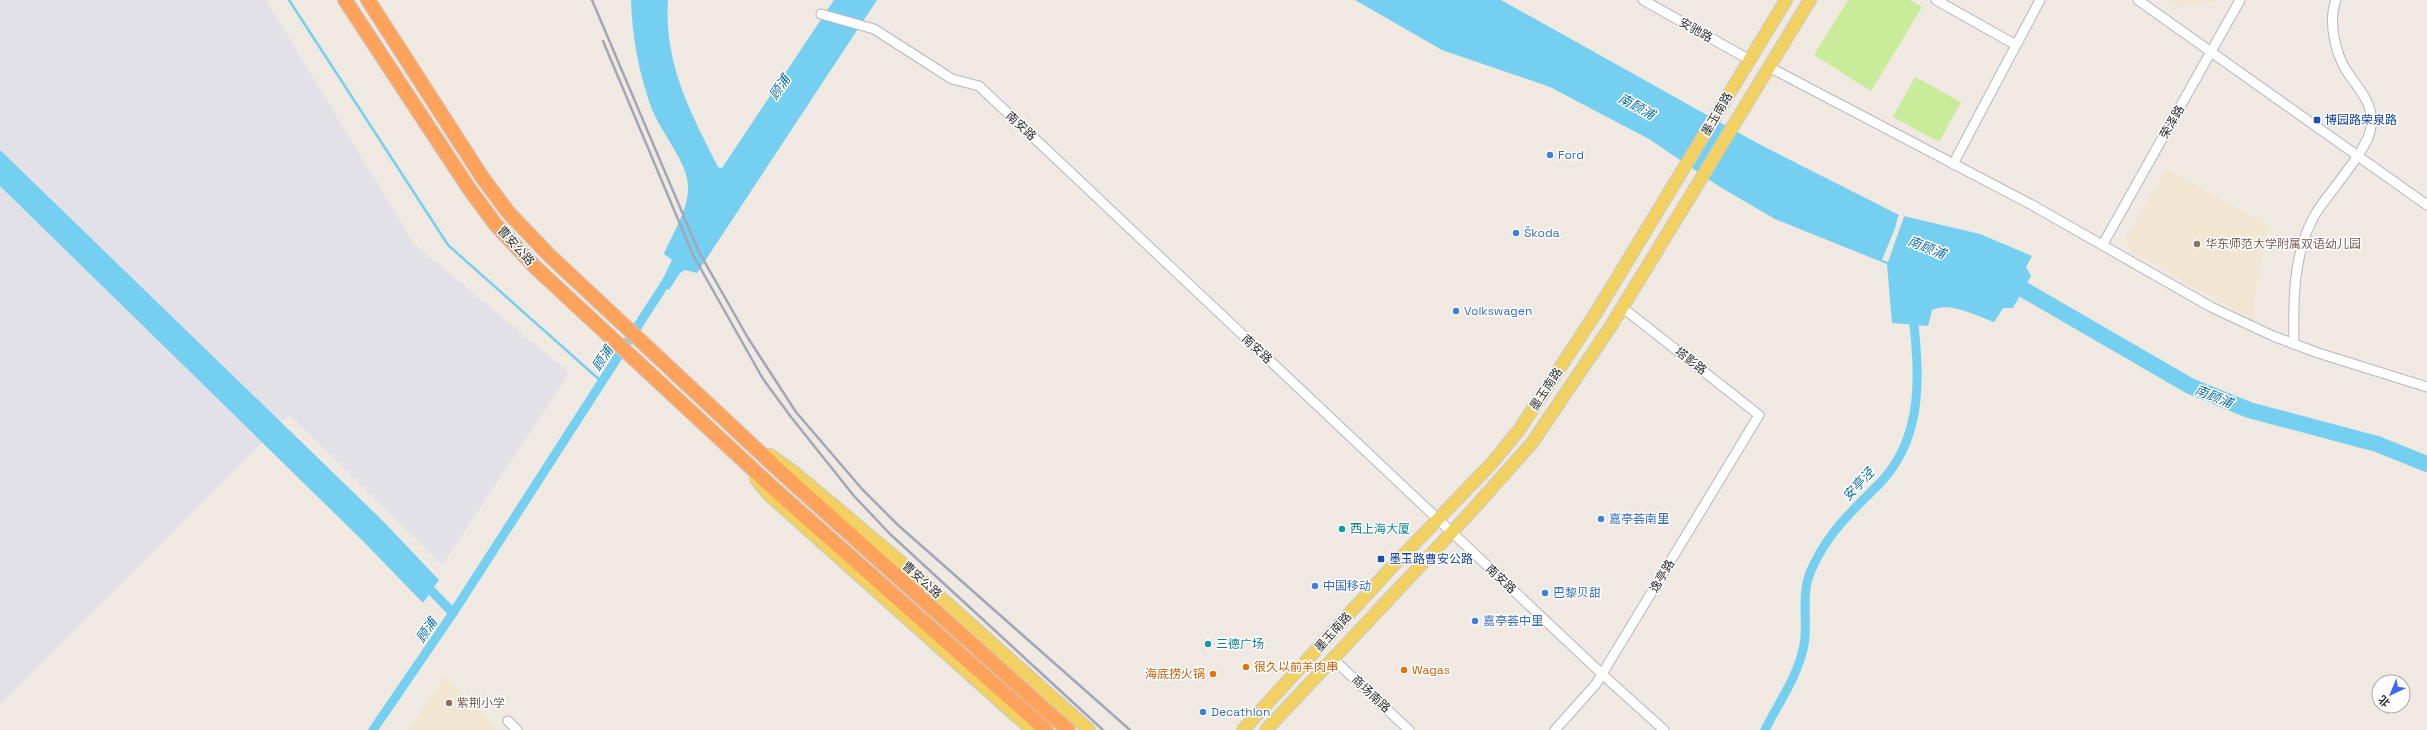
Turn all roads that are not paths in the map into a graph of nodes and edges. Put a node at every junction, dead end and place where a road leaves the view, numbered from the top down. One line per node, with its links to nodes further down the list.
1 (345, 0): 25 (highway, 曹安公路)
2 (368, 0): 24 (highway, 曹安公路)
3 (1643, 0): 14 (street, 安驰路)
4 (1786, 0): 14 (main road, 墨玉南路)
5 (1810, 0): 15 (main road, 墨玉南路)
6 (1936, 0): 12 (street)
7 (2040, 0): 12 (street)
8 (2138, 0): 13 (street)
9 (2240, 0): 13 (street, 荣泽路)
10 (2336, 0): 16 (street)
11 (821, 14): 26 (street, 南安路)
12 (2016, 45): 17 (street)
13 (2212, 51): 16 (street); 19 (street, 荣泽路)
14 (1750, 60): 26 (main road, 墨玉南路)
15 (1769, 67): 17 (street); 20 (main road, 墨玉南路)
16 (2357, 155): 18 (street); 21 (street)
17 (1953, 164): 19 (street)
18 (2427, 205)
19 (2103, 244): 21 (street)
20 (1623, 308): 23 (street, 塔影路); 27 (main road, 墨玉南路)
21 (2294, 344): 22 (street)
22 (2427, 387)
23 (1760, 415): 29 (street, 逸亭路)
24 (747, 440): 34 (highway, 曹安公路); 35 (main road, 曹安公路)
25 (734, 452): 32 (main road, 曹安公路); 33 (highway, 曹安公路)
26 (1439, 520): 27 (street, 南安路); 36 (main road, 墨玉南路)
27 (1452, 532): 28 (main road, 墨玉南路); 29 (street, 南安路)
28 (1332, 658): 37 (main road, 墨玉南路); 38 (street, 商场南路)
29 (1602, 674): 39 (street, 逸亭路); 40 (street, 南安路)
30 (508, 721): 31 (street)
31 (516, 730)
32 (1032, 730)
33 (1046, 730)
34 (1068, 730)
35 (1088, 730)
36 (1242, 730)
37 (1266, 730)
38 (1409, 730)
39 (1555, 730)
40 (1664, 730)

